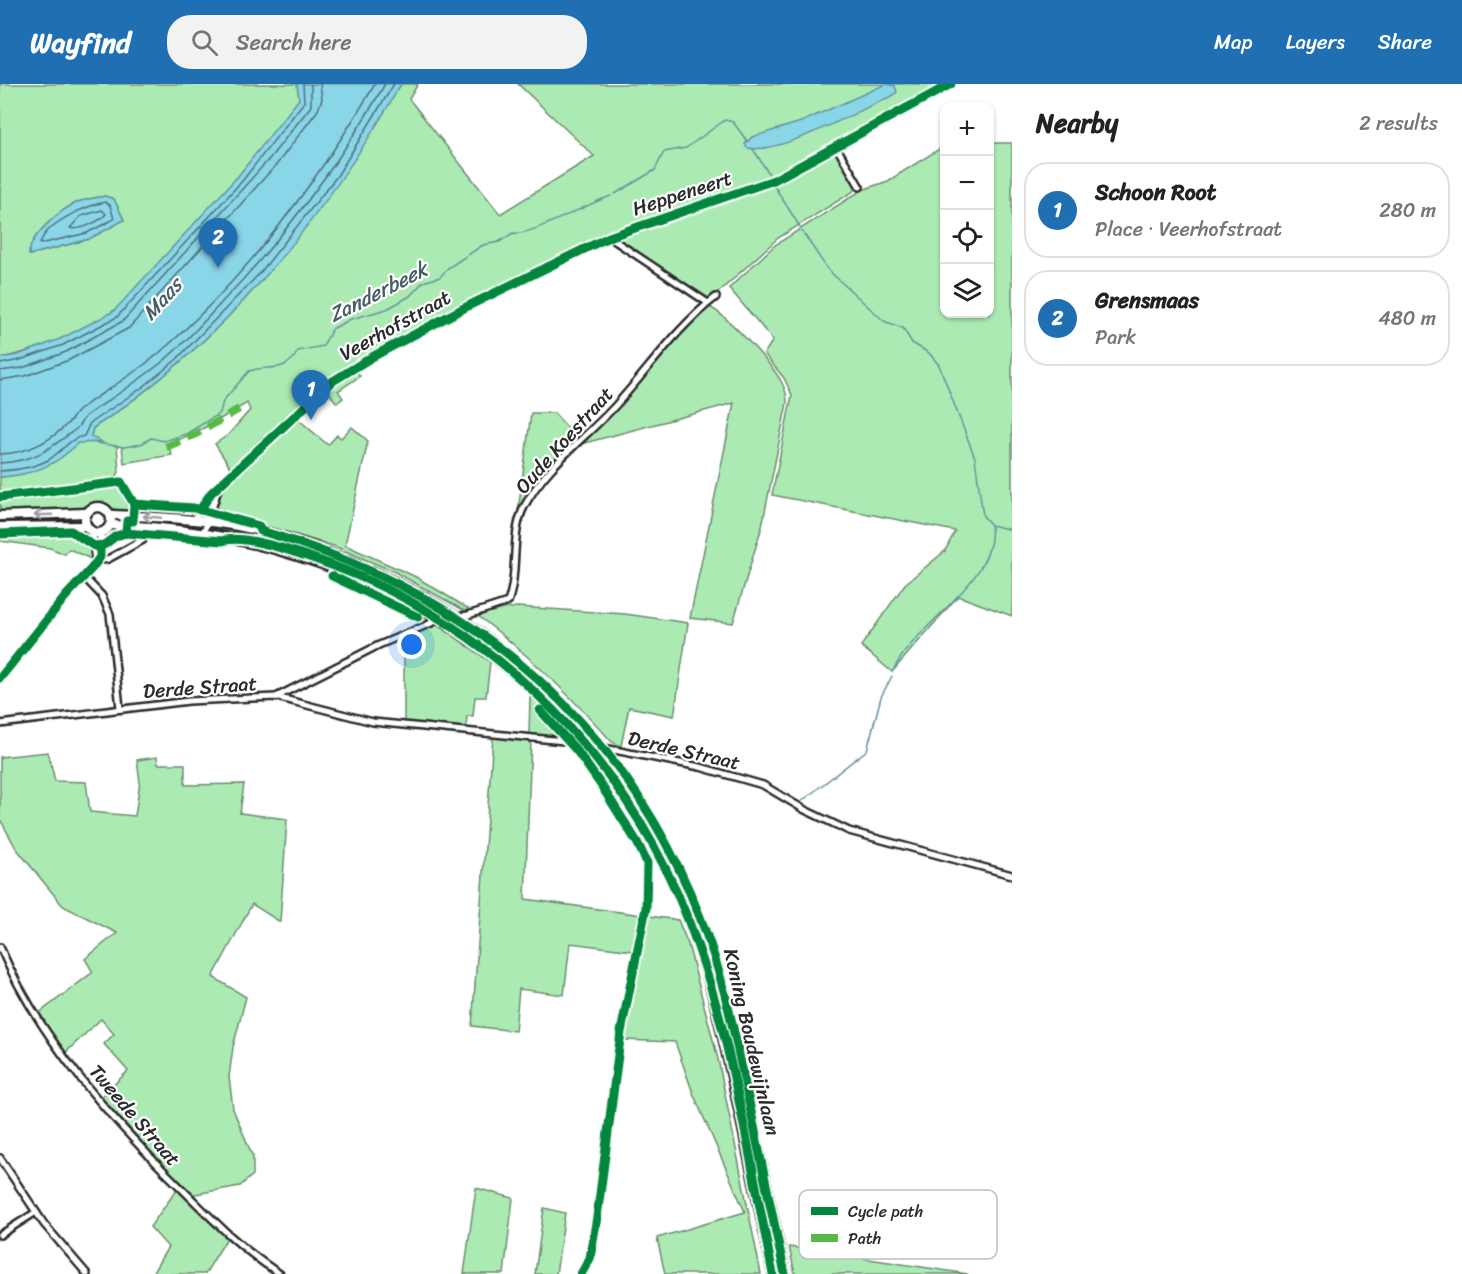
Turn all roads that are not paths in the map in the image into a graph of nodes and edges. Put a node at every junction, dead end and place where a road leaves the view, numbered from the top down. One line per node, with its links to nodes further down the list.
1 (951, 84): 2 (street)
2 (837, 148): 3 (street); 4 (street, Heppeneert)
3 (860, 187)
4 (609, 237): 6 (street); 7 (street, Veerhofstraat)
5 (716, 297): 6 (street)
6 (708, 303): 23 (street, Oude Koestraat)
7 (218, 487): 9 (street, Veerhofstraat); 14 (street)
8 (134, 504): 9 (street)
9 (200, 510): 13 (street, Veerhofstraat)
10 (86, 513): 11 (main road); 12 (main road, one-way to 12); 17 (main road)
11 (111, 515): 13 (main road, Koning Boudewijnlaan, one-way to 11); 15 (main road)
12 (0, 516)
13 (193, 521): 14 (main road, Koning Boudewijnlaan)
14 (208, 523): 19 (street); 23 (main road, Koning Boudewijnlaan)
15 (111, 525): 18 (main road); 19 (main road, Koning Boudewijnlaan)
16 (0, 527): 17 (main road)
17 (89, 529): 18 (main road); 21 (street)
18 (101, 533): 21 (street)
19 (202, 533): 24 (main road, Koning Boudewijnlaan)
20 (143, 540): 21 (street)
21 (96, 561): 22 (street)
22 (84, 577): 25 (street); 27 (street)
23 (456, 616): 24 (street, Oude Koestraat); 30 (main road, Koning Boudewijnlaan)
24 (441, 619): 26 (street, Oude Koestraat); 29 (main road, Koning Boudewijnlaan)
25 (0, 678)
26 (276, 697): 27 (street, Derde Straat); 29 (street, Derde Straat)
27 (120, 708): 28 (street, Derde Straat)
28 (0, 724)
29 (585, 743): 30 (street, Derde Straat); 38 (main road, Koning Boudewijnlaan)
30 (602, 746): 31 (street, Derde Straat); 39 (main road, Koning Boudewijnlaan)
31 (1012, 875)
32 (0, 947): 37 (street, Tweede Straat)
33 (0, 1158): 34 (street)
34 (36, 1212): 35 (street); 36 (street)
35 (0, 1235)
36 (87, 1274)
37 (280, 1274)
38 (773, 1274)
39 (784, 1274)

